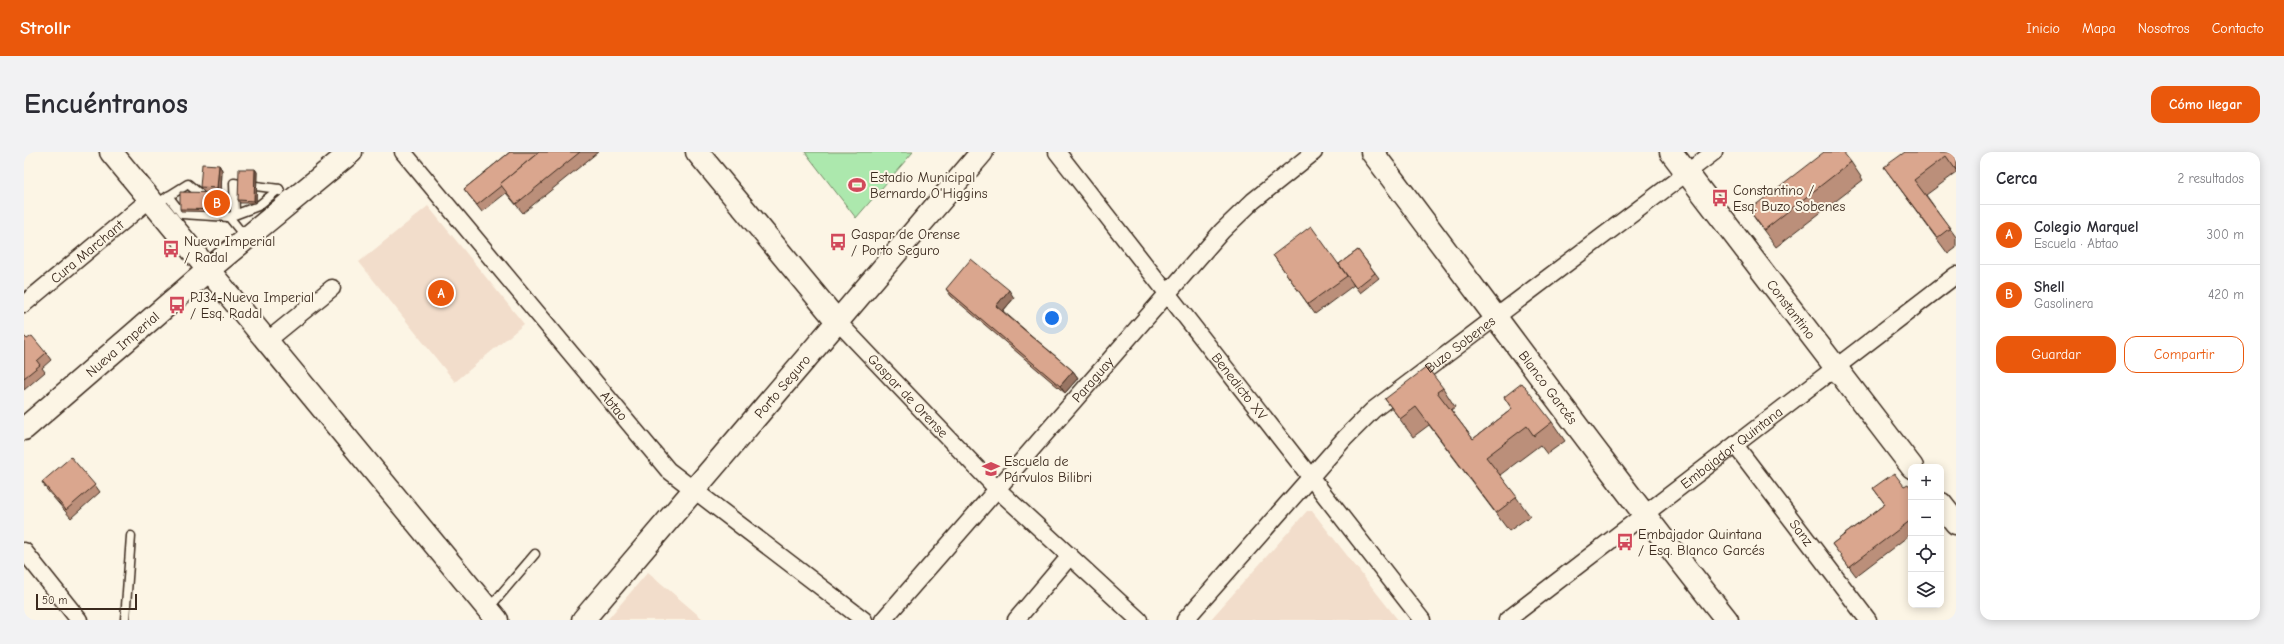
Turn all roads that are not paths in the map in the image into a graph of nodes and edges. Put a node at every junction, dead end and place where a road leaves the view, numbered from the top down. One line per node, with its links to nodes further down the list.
1 (111, 152): 16 (street)
2 (351, 152): 15 (street, Nueva Imperial)
3 (403, 152): 33 (street, Abtao)
4 (697, 152): 25 (street, Gaspar de Orense)
5 (982, 152): 25 (street, Porto Seguro)
6 (1057, 152): 22 (street, Benedicto XV)
7 (1314, 152): 22 (street, Paraguay)
8 (1372, 152): 24 (street, Blanco Garcés)
9 (1671, 152): 11 (street, Constantino)
10 (1714, 152): 11 (street, Buzo Sobenes)
11 (1687, 173): 24 (street, Buzo Sobenes); 27 (street, Constantino)
12 (240, 184): 17 (lane)
13 (256, 186): 15 (lane)
14 (203, 194): 16 (lane)
15 (284, 195): 17 (lane); 18 (street, Nueva Imperial)
16 (158, 200): 17 (lane); 19 (street); 23 (street, Cura Marchant)
17 (232, 216): 18 (lane)
18 (246, 238): 19 (street, Nueva Imperial)
19 (208, 270): 26 (street); 28 (street, Nueva Imperial)
20 (1956, 275): 27 (street, Embajador Quintana)
21 (332, 288): 26 (street)
22 (1166, 293): 31 (street, Benedicto XV); 32 (street, Paraguay)
23 (24, 304)
24 (1497, 317): 31 (street, Buzo Sobenes); 35 (street, Blanco Garcés)
25 (837, 321): 32 (street, Gaspar de Orense); 33 (street, Porto Seguro)
26 (267, 341): 41 (street)
27 (1835, 368): 29 (street, Embajador Quintana); 30 (street, Constantino)
28 (24, 429)
29 (1735, 445): 35 (street, Embajador Quintana); 53 (street, Sanz)
30 (1910, 464)
31 (1310, 478): 49 (street, Buzo Sobenes); 50 (street, Benedicto XV)
32 (996, 488): 40 (street, Gaspar de Orense); 46 (street, Paraguay)
33 (692, 489): 44 (street, Porto Seguro); 45 (street, Abtao)
34 (1944, 508): 36 (street)
35 (1644, 514): 51 (street, Embajador Quintana); 52 (street, Blanco Garcés)
36 (1956, 524)
37 (131, 536): 43 (lane)
38 (24, 551): 42 (street)
39 (535, 554): 41 (lane)
40 (1070, 556): 47 (street); 48 (street, Gaspar de Orense)
41 (493, 614)
42 (78, 620)
43 (125, 620)
44 (583, 620)
45 (864, 620)
46 (883, 620)
47 (1016, 620)
48 (1139, 620)
49 (1185, 620)
50 (1422, 620)
51 (1507, 620)
52 (1727, 620)
53 (1868, 620)

